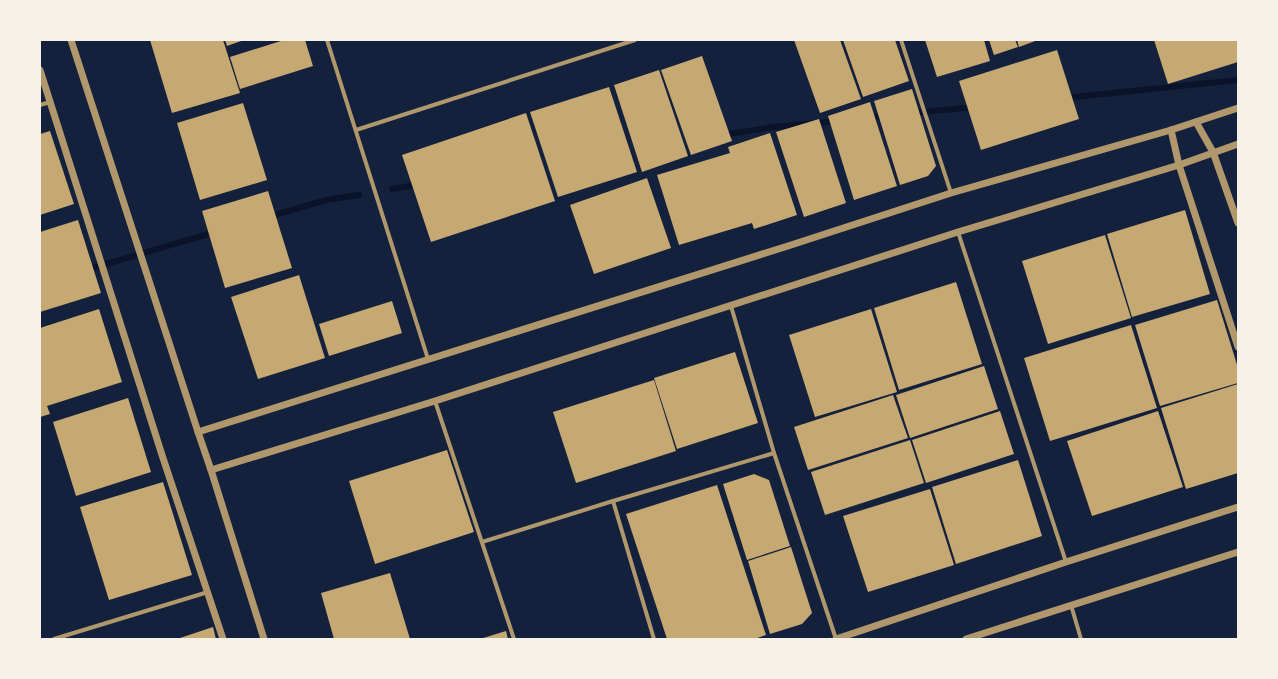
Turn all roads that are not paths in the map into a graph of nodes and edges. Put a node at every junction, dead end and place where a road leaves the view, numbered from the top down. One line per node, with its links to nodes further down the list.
1 (71, 40): 22 (street)
2 (327, 40): 10 (street)
3 (635, 40): 10 (street)
4 (901, 40): 15 (street)
5 (40, 70): 6 (street)
6 (50, 102): 7 (street); 30 (street)
7 (40, 105)
8 (1238, 108): 9 (street)
9 (1196, 122): 11 (street); 13 (street)
10 (356, 130): 20 (street)
11 (1171, 130): 14 (street); 15 (street)
12 (1238, 144): 13 (street)
13 (1213, 152): 14 (street); 16 (street)
14 (1179, 165): 17 (street); 19 (street)
15 (951, 193): 20 (street)
16 (1238, 223)
17 (958, 232): 18 (street); 29 (street)
18 (730, 306): 21 (street); 23 (street)
19 (1238, 347)
20 (428, 359): 22 (street)
21 (435, 401): 24 (street); 27 (street)
22 (198, 432): 24 (street)
23 (774, 453): 25 (street); 37 (street)
24 (211, 470): 34 (street)
25 (613, 501): 27 (street); 36 (street)
26 (1238, 507): 29 (street)
27 (482, 542): 35 (street)
28 (1238, 552): 31 (street)
29 (1066, 562): 37 (street)
30 (208, 592): 32 (street); 33 (street)
31 (1071, 605): 38 (street); 39 (street)
32 (54, 639)
33 (223, 639)
34 (264, 639)
35 (514, 639)
36 (654, 639)
37 (836, 639)
38 (966, 639)
39 (1081, 639)

